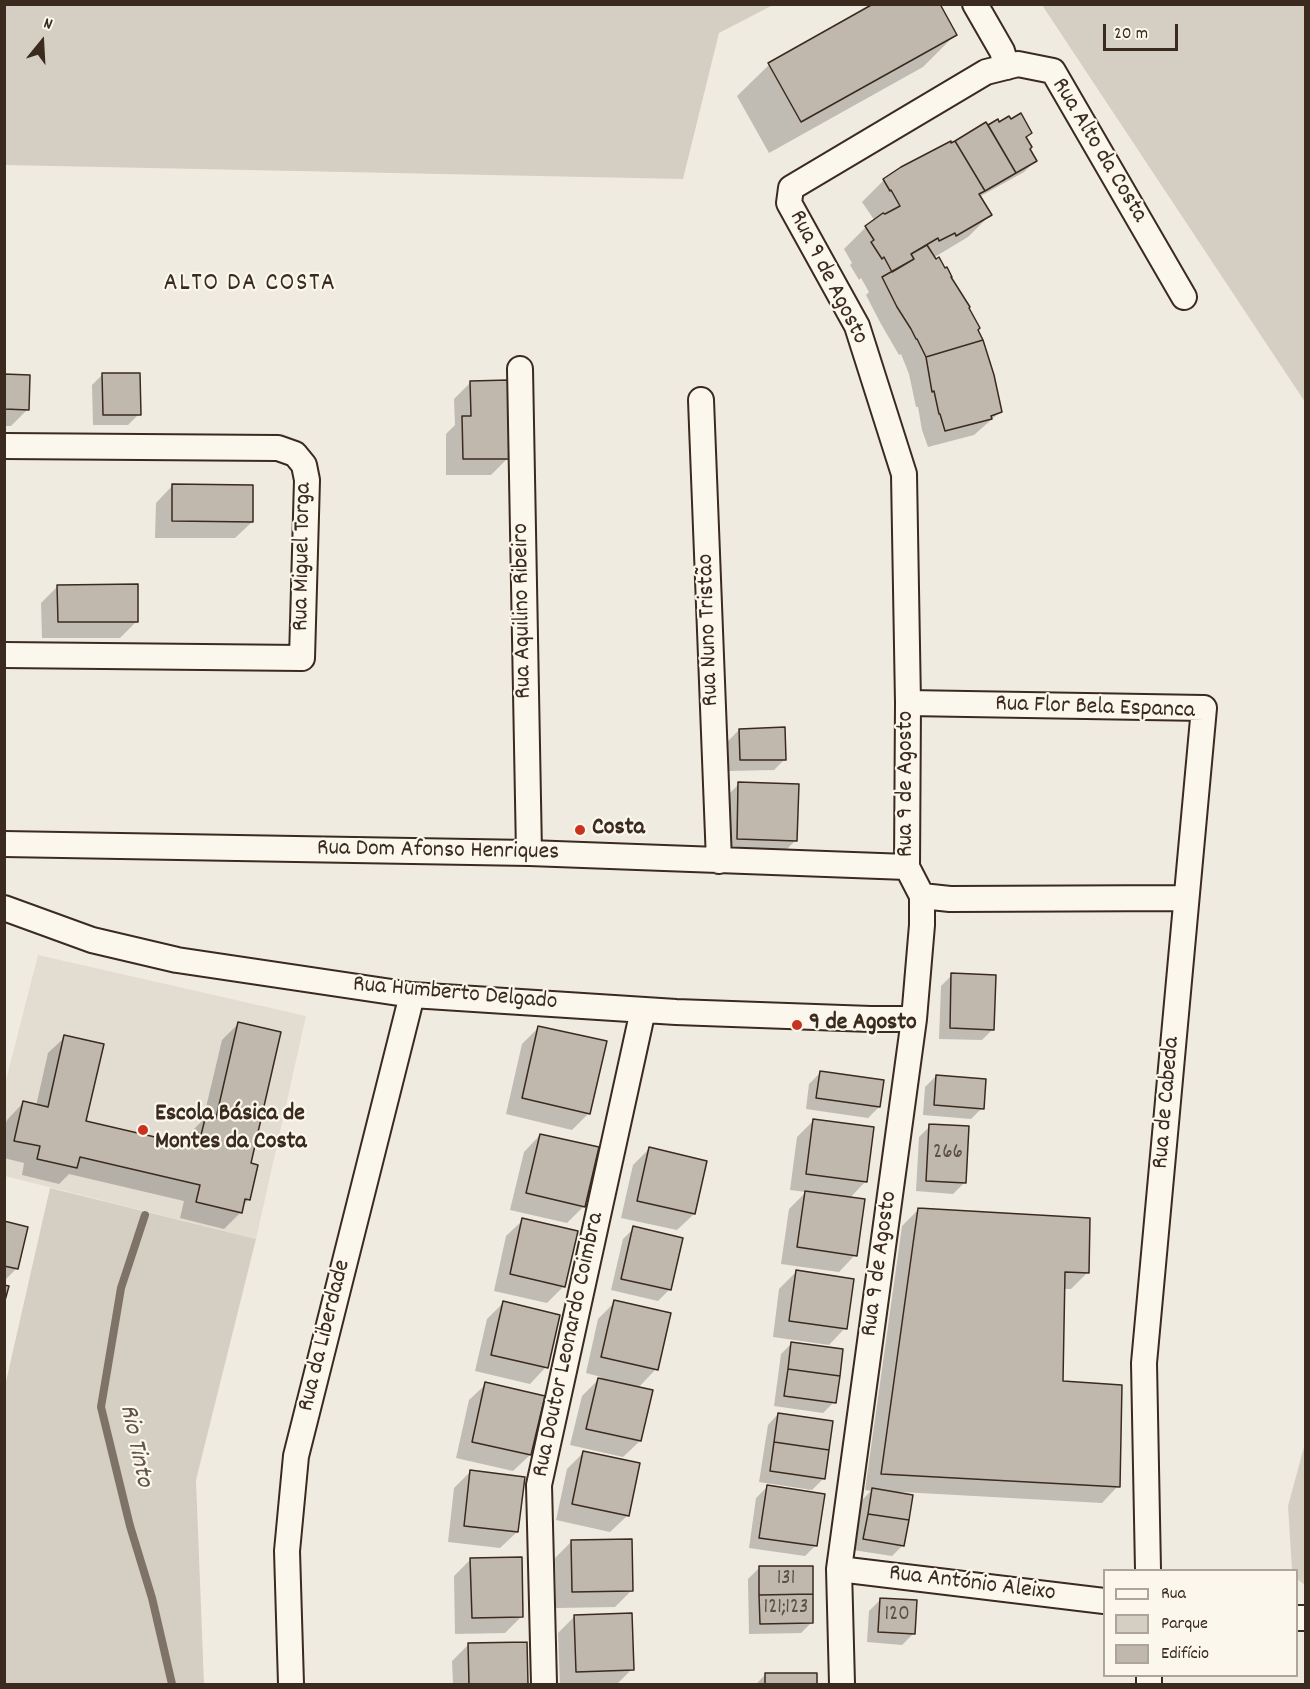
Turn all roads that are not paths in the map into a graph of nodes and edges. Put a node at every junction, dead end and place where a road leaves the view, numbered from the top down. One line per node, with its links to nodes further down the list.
1 (975, 4): 2 (street)
2 (1007, 67): 3 (street, Rua Alto da Costa); 4 (street, Rua Alto da Costa)
3 (791, 188): 9 (street, Rua 9 de Agosto)
4 (1184, 297)
5 (520, 369): 11 (street, Rua Aquilino Ribeiro)
6 (701, 400): 12 (street, Rua Nuno Tristão)
7 (4, 446): 8 (street, Rua Miguel Torga)
8 (4, 656)
9 (908, 703): 13 (street, Rua 9 de Agosto); 15 (street, Rua Flor Bela Espanca)
10 (4, 844): 11 (street, Rua Dom Afonso Henriques)
11 (529, 853): 12 (street, Rua Dom Afonso Henriques)
12 (719, 861): 13 (street, Rua Dom Afonso Henriques)
13 (907, 867): 14 (street, Rua 9 de Agosto)
14 (922, 896): 15 (street); 19 (street, Rua 9 de Agosto)
15 (1186, 898): 21 (street, Rua de Cabeda)
16 (6, 915): 17 (street, Rua Humberto Delgado)
17 (412, 995): 18 (street, Rua Humberto Delgado); 23 (street, Rua da Liberdade)
18 (643, 1010): 19 (street, Rua Humberto Delgado); 24 (street, Rua Doutor Leonardo Coimbra)
19 (914, 1019): 20 (street, Rua 9 de Agosto)
20 (839, 1569): 22 (street, Rua António Aleixo); 25 (street, Rua 9 de Agosto)
21 (1148, 1569)
22 (1103, 1601)
23 (291, 1684)
24 (544, 1684)
25 (842, 1684)

